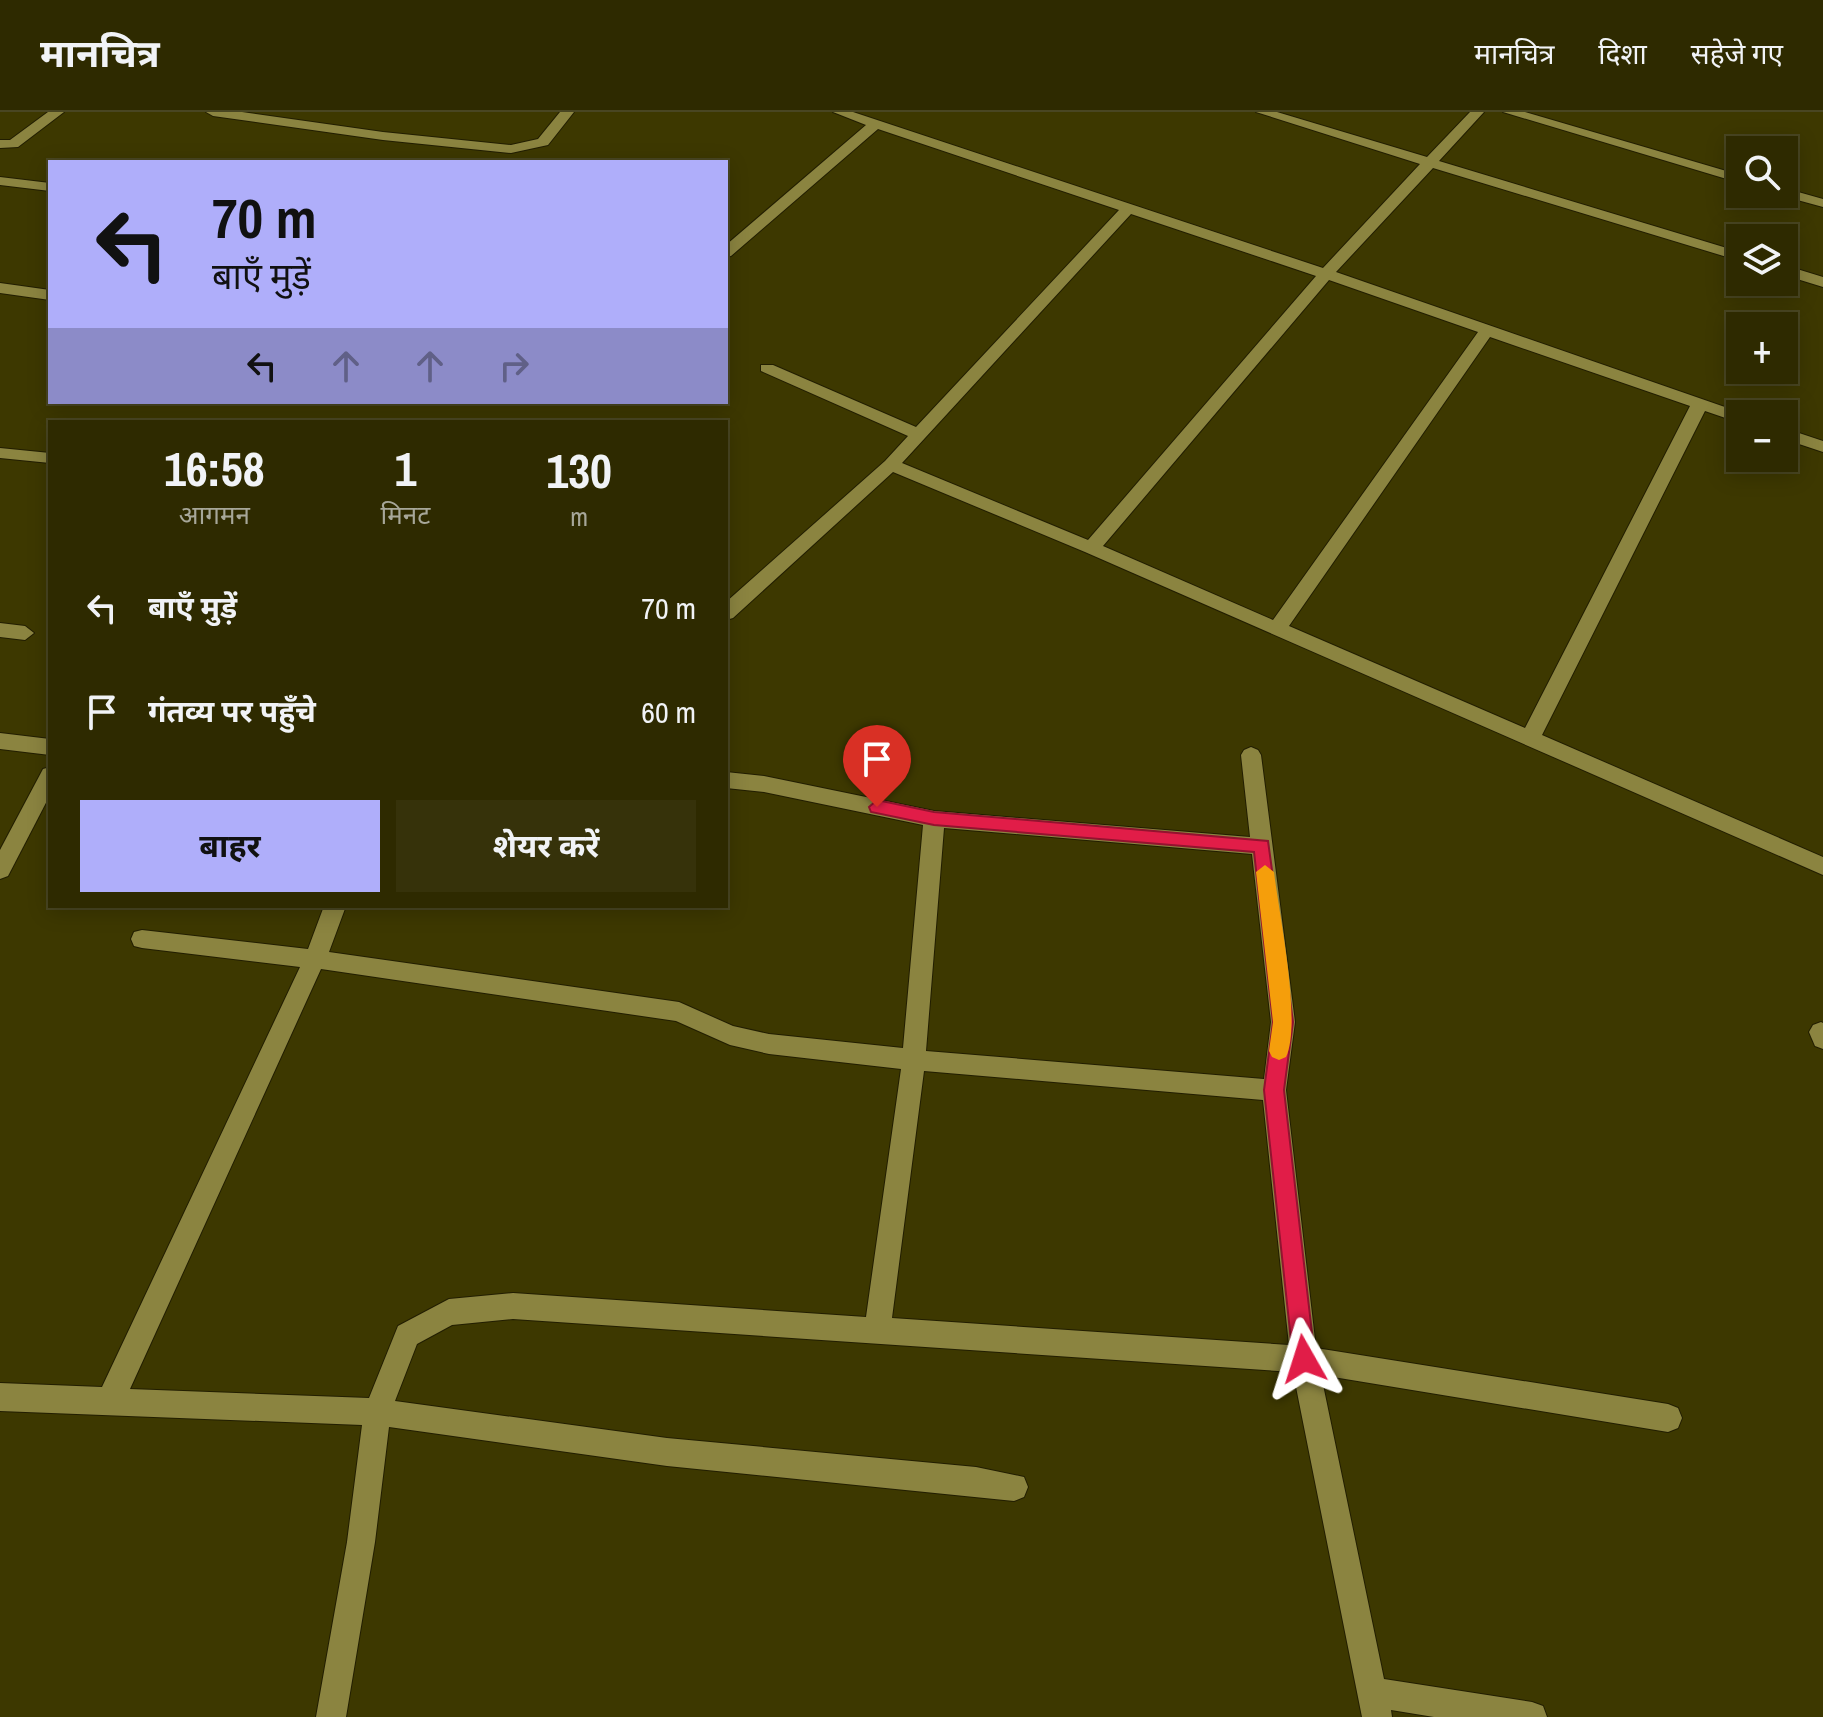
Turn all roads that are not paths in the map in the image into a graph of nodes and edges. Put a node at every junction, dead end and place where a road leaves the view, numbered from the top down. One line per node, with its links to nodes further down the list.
1 (57, 112): 11 (street)
2 (213, 112): 10 (street)
3 (329, 112): 10 (street)
4 (567, 112): 10 (street)
5 (840, 112): 9 (street)
6 (1263, 112): 13 (street)
7 (1477, 112): 13 (street)
8 (1510, 112): 14 (street)
9 (876, 124): 19 (street); 20 (street)
10 (315, 126)
11 (7, 144): 12 (street)
12 (0, 155)
13 (1429, 164): 21 (street); 22 (street)
14 (1726, 175)
15 (0, 181): 16 (street)
16 (48, 187)
17 (1798, 196): 18 (street)
18 (1823, 203)
19 (1129, 208): 22 (street); 31 (street)
20 (728, 251)
21 (1726, 253)
22 (1326, 274): 27 (street); 37 (street)
23 (1798, 274): 24 (street)
24 (1823, 282)
25 (0, 288): 26 (street)
26 (48, 295)
27 (1487, 330): 29 (street); 40 (street)
28 (767, 368): 31 (street)
29 (1700, 404): 30 (street); 42 (street)
30 (1726, 413)
31 (919, 435): 36 (street)
32 (1798, 438): 33 (street)
33 (1823, 447)
34 (0, 453): 35 (street)
35 (48, 458)
36 (891, 465): 37 (street); 38 (street)
37 (1091, 548): 40 (street)
38 (728, 611)
39 (0, 630): 41 (street)
40 (1276, 630): 42 (street)
41 (25, 633)
42 (1530, 739): 50 (street)
43 (0, 741): 44 (street)
44 (48, 747)
45 (1251, 755): 49 (street)
46 (48, 779): 51 (street)
47 (728, 780): 48 (street)
48 (934, 819): 49 (street); 55 (street)
49 (1262, 846): 56 (street)
50 (1823, 866)
51 (0, 870)
52 (334, 908): 54 (street)
53 (142, 939): 54 (street)
54 (315, 959): 55 (street); 60 (street)
55 (914, 1060): 56 (street); 57 (street)
56 (1274, 1090): 58 (street)
57 (877, 1330): 58 (street); 61 (street)
58 (1304, 1359): 62 (street); 64 (street)
59 (0, 1397): 60 (street)
60 (110, 1401): 61 (street)
61 (377, 1412): 63 (street); 65 (street)
62 (1668, 1418)
63 (1014, 1487)
64 (1374, 1704): 66 (street)
65 (331, 1717)
66 (1532, 1717)

